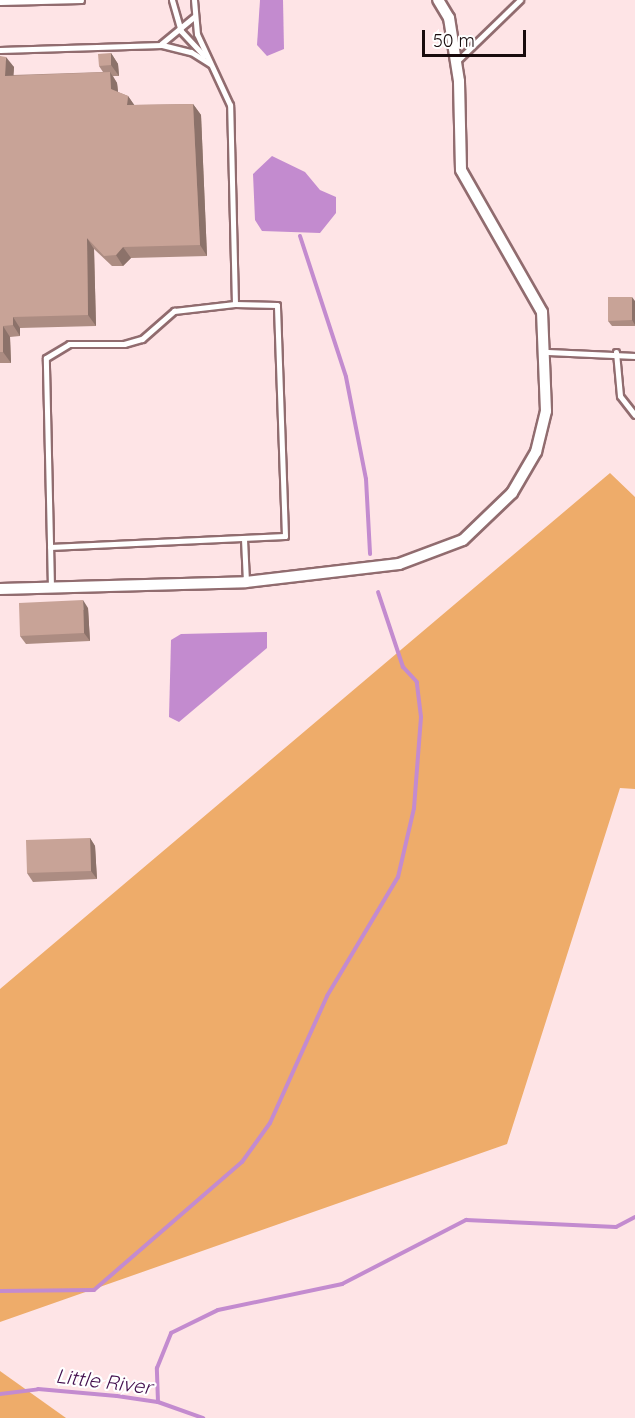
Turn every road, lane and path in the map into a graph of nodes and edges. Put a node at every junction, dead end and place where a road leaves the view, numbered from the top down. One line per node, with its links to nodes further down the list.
1 (81, 0): 6 (lane)
2 (171, 0): 8 (lane)
3 (194, 0): 7 (lane)
4 (438, 0): 11 (street)
5 (519, 0): 11 (lane)
6 (0, 2)
7 (195, 16): 8 (lane); 12 (lane)
8 (181, 31): 9 (lane); 12 (lane)
9 (153, 45): 10 (lane); 12 (lane)
10 (0, 50)
11 (456, 62): 14 (street)
12 (213, 66): 13 (lane)
13 (235, 304): 18 (lane); 19 (lane)
14 (548, 352): 15 (lane); 20 (street)
15 (616, 352): 16 (lane); 17 (lane)
16 (635, 356)
17 (635, 415)
18 (244, 539): 19 (lane); 20 (lane)
19 (50, 547): 21 (lane)
20 (246, 582): 21 (street)
21 (51, 587): 22 (street)
22 (0, 589)

